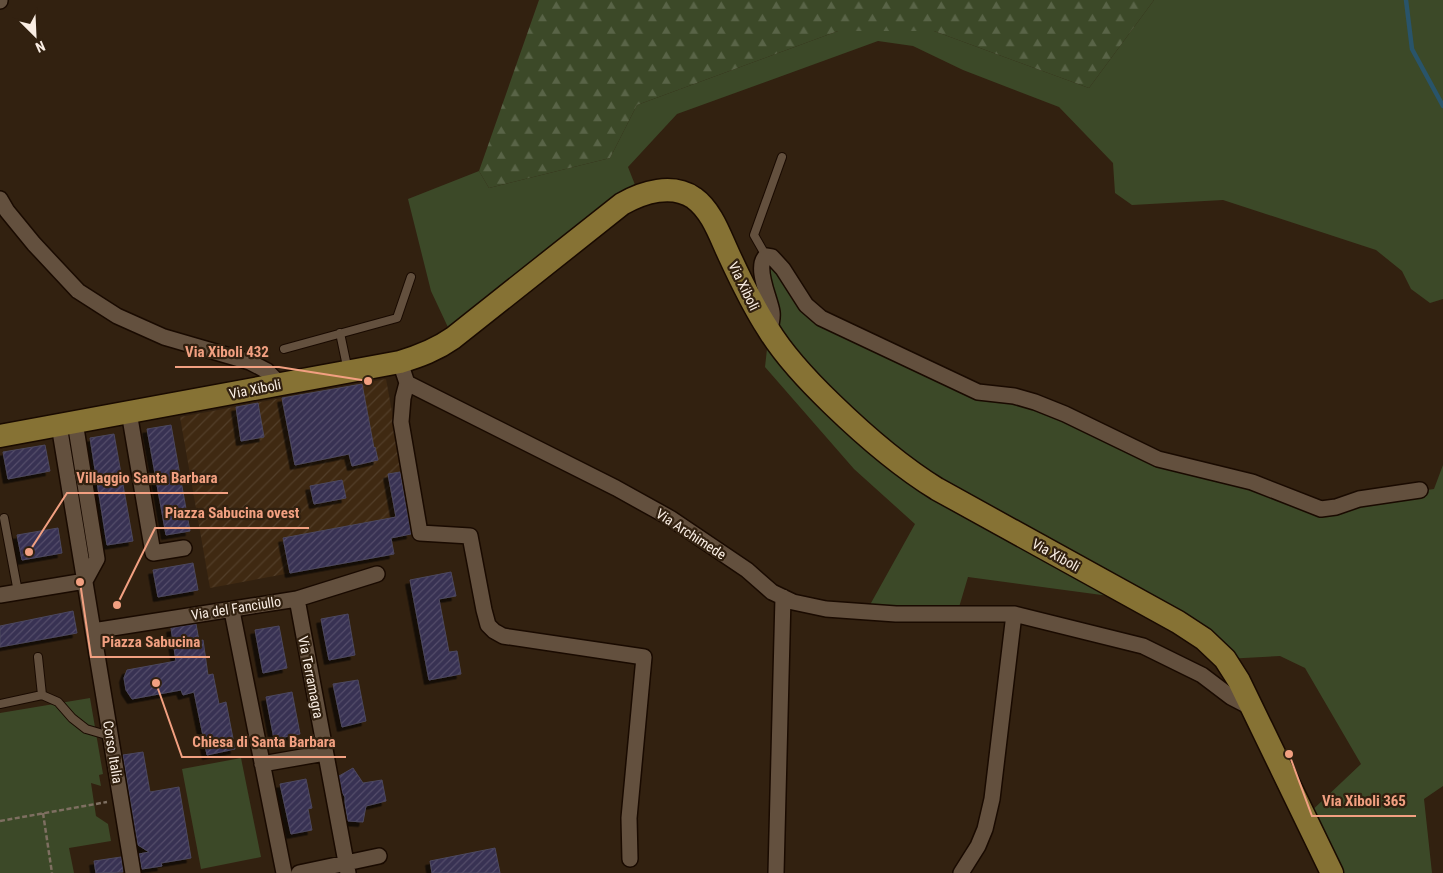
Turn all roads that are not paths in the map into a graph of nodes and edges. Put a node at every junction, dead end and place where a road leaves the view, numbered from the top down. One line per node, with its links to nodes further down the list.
1 (782, 157): 3 (lane)
2 (0, 199): 10 (street)
3 (766, 256): 5 (street); 14 (street)
4 (411, 277): 6 (lane)
5 (768, 331): 9 (main road, Via Xiboli); 28 (main road, Via Xiboli)
6 (340, 334): 7 (lane); 8 (lane)
7 (284, 349)
8 (348, 371): 9 (main road, Via Xiboli); 10 (main road, Via Xiboli)
9 (403, 372): 20 (street, Via Archimede); 33 (street)
10 (280, 384): 11 (main road, Via Xiboli)
11 (129, 412): 12 (main road, Via Xiboli); 16 (street)
12 (67, 424): 13 (main road, Via Xiboli); 18 (street, Corso Italia)
13 (0, 436)
14 (1420, 490)
15 (4, 518): 19 (lane)
16 (184, 548)
17 (377, 574): 21 (street, Via del Fanciullo)
18 (86, 581): 19 (street); 24 (street, Corso Italia)
19 (8, 594)
20 (783, 597): 23 (street, Via Archimede); 38 (street)
21 (296, 599): 22 (street, Via del Fanciullo); 30 (street, Via Terramagra)
22 (232, 610): 24 (street, Via del Fanciullo); 31 (street)
23 (1014, 614): 28 (street, Via Archimede); 39 (street)
24 (93, 631): 29 (street, Corso Italia)
25 (38, 657): 26 (lane)
26 (42, 695): 27 (lane); 29 (lane)
27 (0, 704)
28 (1252, 708): 40 (main road, Via Xiboli)
29 (110, 736): 35 (street, Corso Italia)
30 (325, 754): 31 (street); 34 (street, Via Terramagra)
31 (262, 764): 36 (street)
32 (379, 856): 34 (street)
33 (630, 860)
34 (347, 868): 37 (street)
35 (133, 873)
36 (284, 873)
37 (302, 873)
38 (776, 873)
39 (961, 873)
40 (1332, 873)

